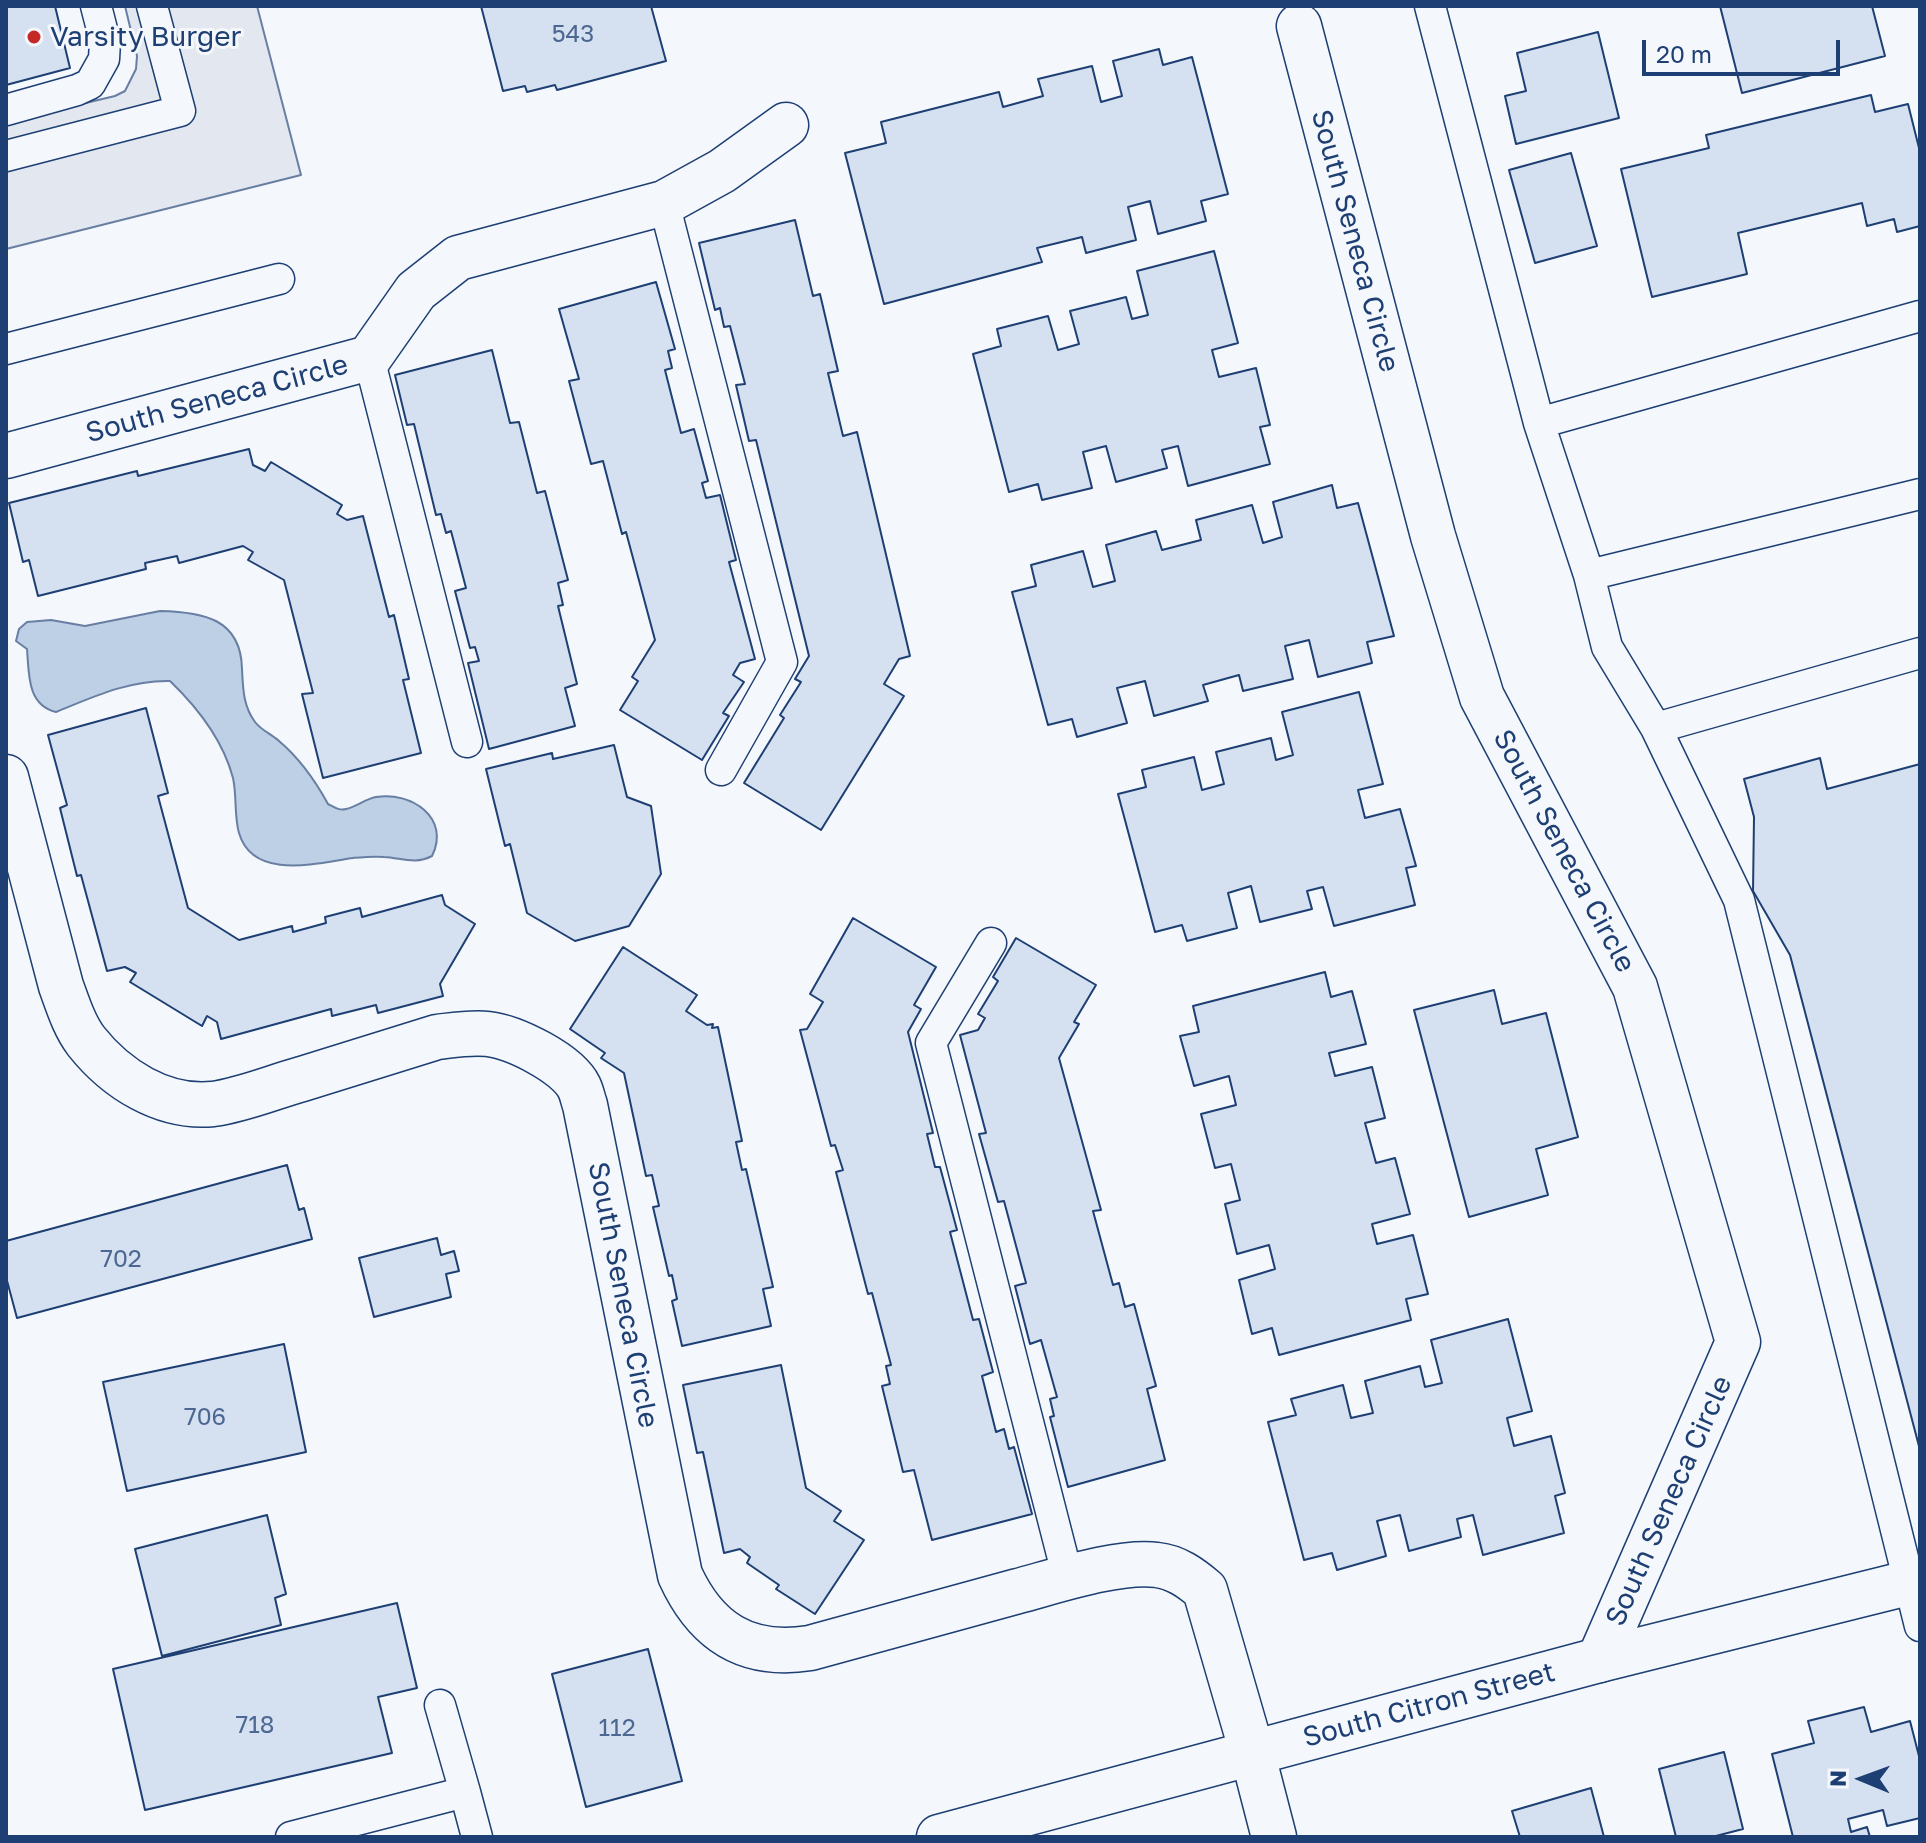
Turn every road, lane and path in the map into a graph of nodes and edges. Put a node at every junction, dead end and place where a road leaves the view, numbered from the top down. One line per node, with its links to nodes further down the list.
1 (96, 6): 5 (lane)
2 (152, 6): 7 (lane)
3 (1430, 6): 13 (lane)
4 (1299, 26): 26 (street, South Seneca Circle)
5 (6, 110)
6 (786, 125): 8 (street, South Seneca Circle)
7 (6, 156)
8 (664, 203): 12 (street, South Seneca Circle); 20 (lane)
9 (279, 279): 11 (lane)
10 (1920, 316): 13 (lane)
11 (6, 349)
12 (369, 358): 14 (street, South Seneca Circle); 19 (lane)
13 (1539, 423): 16 (lane)
14 (6, 456)
15 (1920, 494): 16 (lane)
16 (1589, 575): 18 (lane)
17 (1920, 653): 18 (lane)
18 (1656, 728): 24 (lane)
19 (467, 742)
20 (721, 770)
21 (6, 777): 23 (street, South Seneca Circle)
22 (991, 943): 23 (lane)
23 (1068, 1578): 28 (street, South Seneca Circle)
24 (1914, 1581): 25 (lane); 26 (street, South Citron Street)
25 (1920, 1626)
26 (1599, 1660): 28 (street, South Citron Street)
27 (440, 1705): 29 (lane)
28 (1252, 1752): 32 (street, South Citron Street); 33 (street, South Seneca Circle)
29 (465, 1792): 30 (lane); 31 (lane)
30 (291, 1837)
31 (477, 1837)
32 (939, 1837)
33 (1274, 1837)

